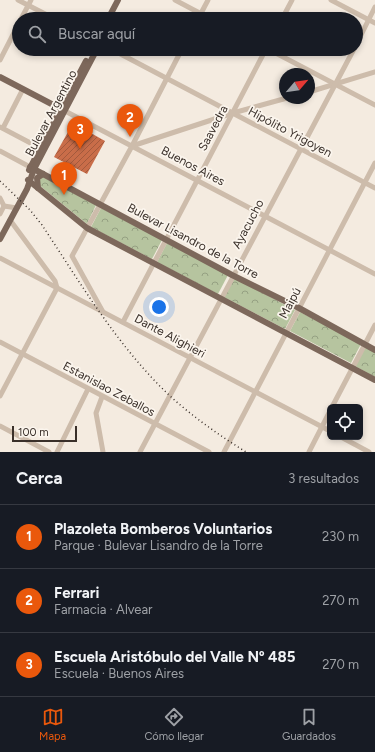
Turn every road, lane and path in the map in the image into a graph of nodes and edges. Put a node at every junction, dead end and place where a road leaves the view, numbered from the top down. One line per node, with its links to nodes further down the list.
1 (18, 0): 8 (street)
2 (118, 0): 12 (main road)
3 (123, 0): 13 (main road)
4 (175, 0): 14 (street)
5 (208, 0): 15 (street)
6 (292, 0): 16 (street)
7 (331, 0): 17 (street)
8 (30, 3): 10 (street); 11 (street)
9 (375, 7): 19 (street)
10 (25, 12)
11 (44, 12)
12 (112, 12)
13 (117, 12)
14 (194, 12)
15 (202, 12)
16 (286, 12)
17 (354, 12)
18 (363, 17): 19 (street)
19 (369, 20): 20 (street); 21 (street)
20 (375, 23)
21 (363, 32)
22 (12, 37): 30 (street)
23 (89, 56): 39 (main road, Bulevar Argentino)
24 (93, 56): 39 (main road, Bulevar Argentino)
25 (124, 56): 33 (street, Hipólito Yrigoyen)
26 (178, 56): 33 (street)
27 (263, 56): 40 (street, Saavedra)
28 (281, 56): 34 (street)
29 (350, 56): 34 (street, Ayacucho)
30 (0, 60)
31 (375, 72): 34 (street)
32 (0, 77): 35 (main road, Buenos Aires)
33 (166, 78): 40 (street, Hipólito Yrigoyen); 42 (street)
34 (336, 84): 36 (street); 38 (street); 44 (street, Ayacucho)
35 (23, 89): 39 (main road, Buenos Aires); 41 (street)
36 (315, 90)
37 (279, 100): 40 (street)
38 (375, 105)
39 (63, 110): 42 (street, Buenos Aires); 43 (main road, Bulevar Argentino); 47 (main road, Bulevar Argentino)
40 (232, 113): 42 (street); 44 (street, Hipólito Yrigoyen); 49 (street, Saavedra)
41 (1, 127): 43 (street)
42 (132, 146): 49 (street, Buenos Aires); 55 (street)
43 (40, 148): 47 (main road, Bulevar Argentino)
44 (300, 149): 51 (street, Hipólito Yrigoyen); 59 (street, Ayacucho)
45 (0, 151): 47 (street, Bulevar Lisandro de la Torre)
46 (375, 163): 51 (street, Maipú)
47 (32, 168): 48 (main road, Bulevar Lisandro de la Torre); 50 (main road, Bulevar Argentino)
48 (43, 174): 52 (main road); 55 (main road, Bulevar Lisandro de la Torre)
49 (197, 180): 59 (street, Buenos Aires); 63 (street, Saavedra)
50 (29, 181): 52 (main road); 57 (main road, Bulevar Argentino)
51 (365, 183): 53 (street, Hipólito Yrigoyen); 64 (street, Maipú)
52 (38, 188): 61 (main road)
53 (375, 188)
54 (0, 198): 56 (street)
55 (100, 205): 61 (street); 63 (main road, Bulevar Lisandro de la Torre)
56 (4, 206): 57 (street); 58 (street)
57 (17, 208): 60 (main road, Bulevar Argentino)
58 (0, 214)
59 (264, 216): 64 (street, Buenos Aires); 68 (street, Ayacucho)
60 (10, 220): 62 (main road, Bulevar Argentino); 69 (street)
61 (88, 228): 66 (main road); 72 (street)
62 (0, 239)
63 (166, 240): 66 (street, Saavedra); 68 (main road, Bulevar Lisandro de la Torre)
64 (330, 250): 67 (street, Buenos Aires); 71 (street, Maipú)
65 (0, 258): 69 (street, Dante Alighieri)
66 (154, 263): 70 (main road); 73 (street, Saavedra)
67 (375, 274)
68 (232, 275): 70 (street, Ayacucho); 71 (main road, Bulevar Lisandro de la Torre)
69 (57, 288): 72 (street, Dante Alighieri); 79 (street)
70 (221, 298): 75 (main road); 80 (street, Ayacucho)
71 (299, 308): 75 (street, Maipú); 77 (main road, Bulevar Lisandro de la Torre)
72 (103, 312): 73 (street, Dante Alighieri)
73 (123, 322): 80 (street, Dante Alighieri)
74 (375, 325): 77 (street)
75 (286, 332): 81 (main road); 84 (street, Maipú)
76 (0, 342): 79 (street, Estanislao Zeballos)
77 (364, 345): 78 (main road, Bulevar Lisandro de la Torre); 81 (street)
78 (375, 350)
79 (23, 354): 83 (street, Estanislao Zeballos); 85 (street)
80 (189, 357): 84 (street, Dante Alighieri); 89 (street, Ayacucho)
81 (352, 368): 82 (main road); 87 (street)
82 (375, 380)
83 (88, 389): 86 (street, Estanislao Zeballos); 95 (street)
84 (255, 391): 91 (street, Dante Alighieri); 99 (street, Maipú)
85 (0, 396)
86 (102, 397): 89 (street, Estanislao Zeballos); 96 (street)
87 (334, 404)
88 (327, 417): 91 (street)
89 (154, 425): 97 (street, Ayacucho); 98 (street, Estanislao Zeballos)
90 (0, 426): 94 (street)
91 (322, 427): 92 (street, Dante Alighieri); 100 (street)
92 (327, 430)
93 (347, 440): 101 (street)
94 (50, 452)
95 (58, 452)
96 (104, 452)
97 (140, 452)
98 (209, 452)
99 (224, 452)
100 (309, 452)
101 (369, 452)

